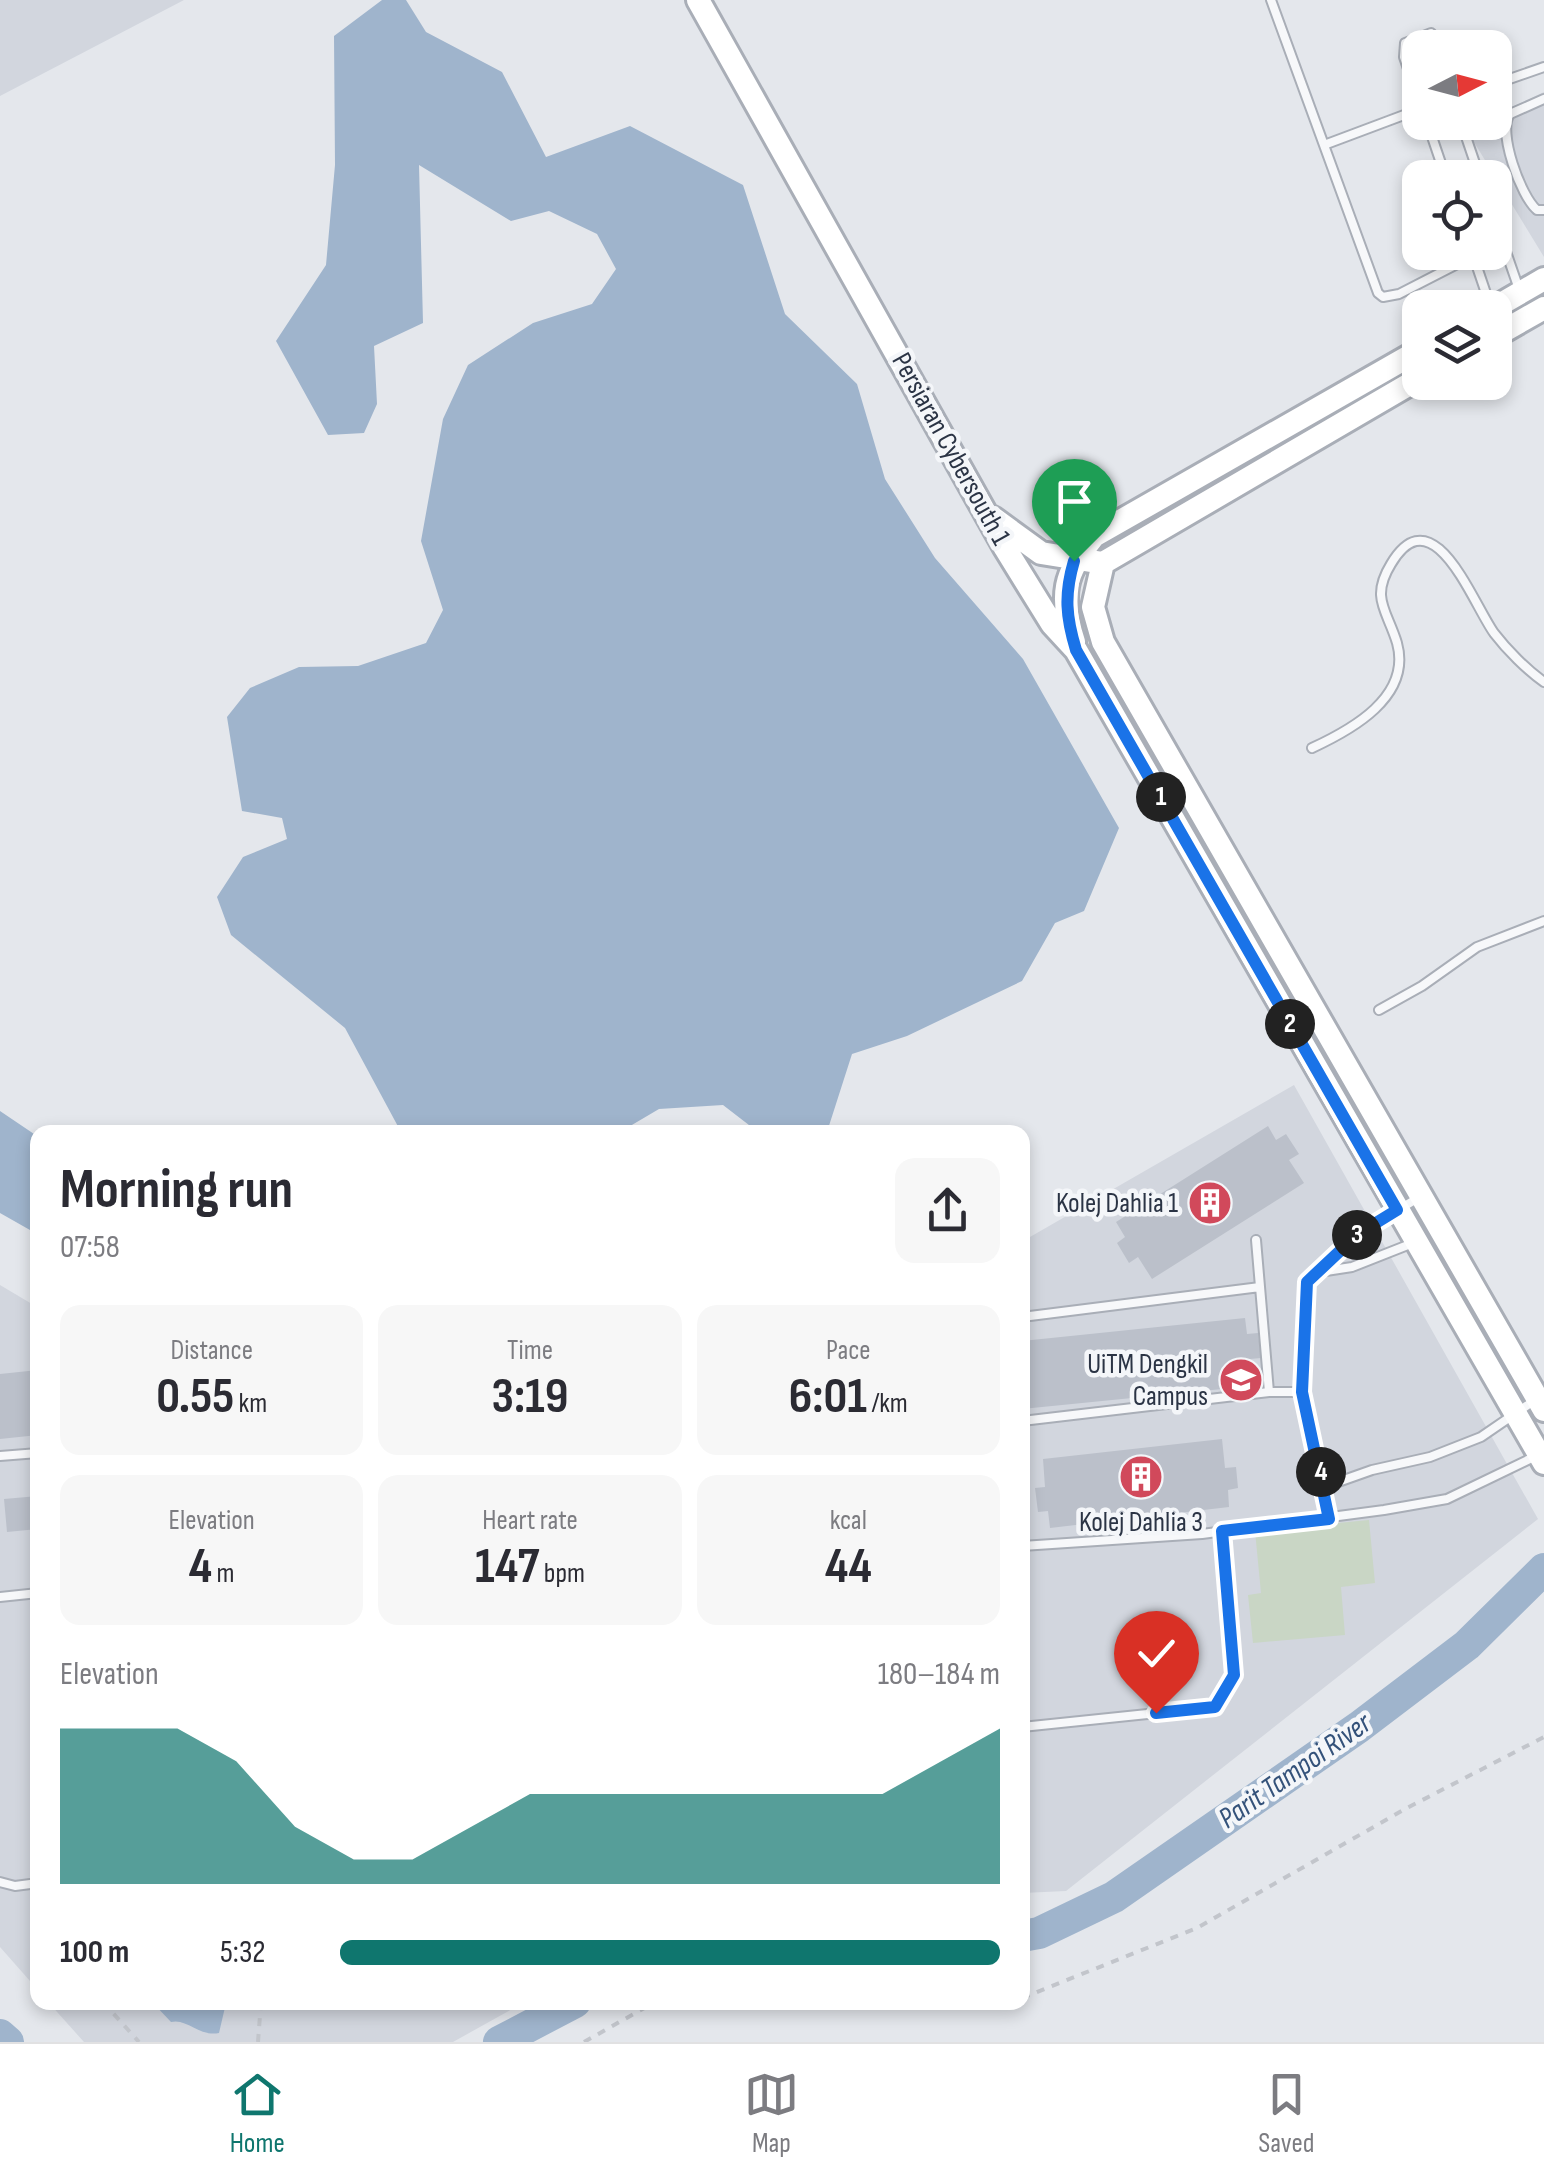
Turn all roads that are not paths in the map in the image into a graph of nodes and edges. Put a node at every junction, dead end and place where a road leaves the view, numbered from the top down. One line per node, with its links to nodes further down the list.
1 (698, 0): 18 (street, Persiaran Cybersouth 1)
2 (1271, 0): 7 (lane)
3 (1544, 67): 4 (lane)
4 (1512, 78)
5 (1544, 99): 8 (lane)
6 (1402, 110): 7 (lane)
7 (1324, 144): 10 (lane)
8 (1544, 210)
9 (1512, 269): 12 (lane)
10 (1443, 270)
11 (1544, 279): 12 (street)
12 (1520, 292): 13 (street)
13 (1512, 297)
14 (1544, 308): 15 (street)
15 (1512, 326)
16 (1402, 360): 19 (street)
17 (1402, 389): 20 (street)
18 (990, 516): 19 (street); 21 (street, Persiaran Cybersouth 1)
19 (1074, 561): 20 (street); 21 (street)
20 (1103, 563): 26 (street)
21 (1076, 650): 27 (street, Persiaran Cybersouth 1)
22 (1544, 682): 23 (lane)
23 (1312, 748)
24 (1544, 921): 25 (lane)
25 (1379, 1010)
26 (1420, 1197): 27 (lane); 28 (street)
27 (1397, 1210): 30 (street, Persiaran Cybersouth 1); 31 (lane)
28 (1438, 1227): 30 (lane); 36 (street)
29 (1256, 1240): 32 (lane)
30 (1415, 1242): 31 (lane); 37 (street, Persiaran Cybersouth 1)
31 (1313, 1273): 35 (lane)
32 (1260, 1287): 33 (lane); 34 (lane)
33 (1030, 1316)
34 (1269, 1392): 35 (lane); 38 (lane)
35 (1302, 1392): 42 (lane)
36 (1541, 1404): 37 (lane)
37 (1516, 1414): 41 (street, Persiaran Cybersouth 1); 42 (lane)
38 (1030, 1421)
39 (30, 1454): 40 (lane)
40 (0, 1456)
41 (1542, 1456): 43 (lane)
42 (1324, 1487): 43 (lane)
43 (1329, 1519): 44 (lane)
44 (1222, 1531): 45 (lane); 48 (lane)
45 (1030, 1545)
46 (30, 1594): 47 (lane)
47 (0, 1596)
48 (1030, 1726)
49 (0, 1882): 50 (lane)
50 (30, 1884)

